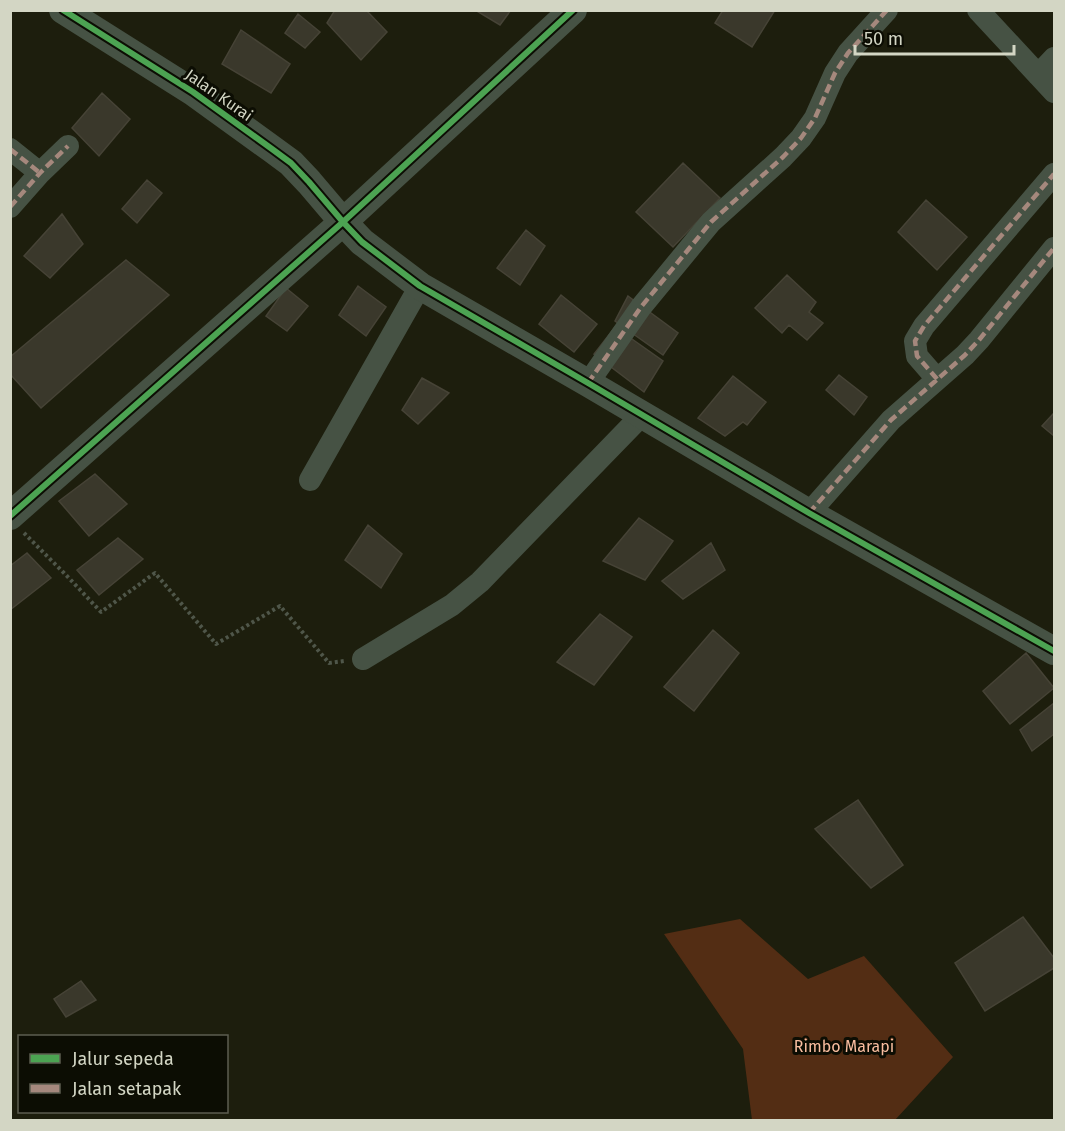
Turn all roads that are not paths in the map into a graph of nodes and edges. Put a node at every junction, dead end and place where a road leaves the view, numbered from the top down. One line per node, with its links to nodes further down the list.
1 (63, 10): 13 (street, Jalan Kurai)
2 (573, 10): 13 (street)
3 (887, 10): 17 (street)
4 (978, 10): 6 (street)
5 (1054, 58): 6 (street)
6 (1038, 75): 7 (street)
7 (1054, 92)
8 (68, 146): 10 (street)
9 (10, 149): 10 (street)
10 (40, 174): 12 (street)
11 (1054, 174): 16 (street)
12 (10, 207)
13 (343, 222): 15 (street, Jalan Kurai); 21 (street)
14 (1054, 248): 16 (street)
15 (420, 286): 17 (street, Jalan Kurai); 19 (street)
16 (937, 379): 20 (street)
17 (588, 383): 18 (street, Jalan Kurai)
18 (642, 415): 20 (street, Jalan Kurai); 23 (street)
19 (310, 480)
20 (809, 513): 22 (street, Jalan Kurai)
21 (15, 522)
22 (1054, 651)
23 (363, 659)

